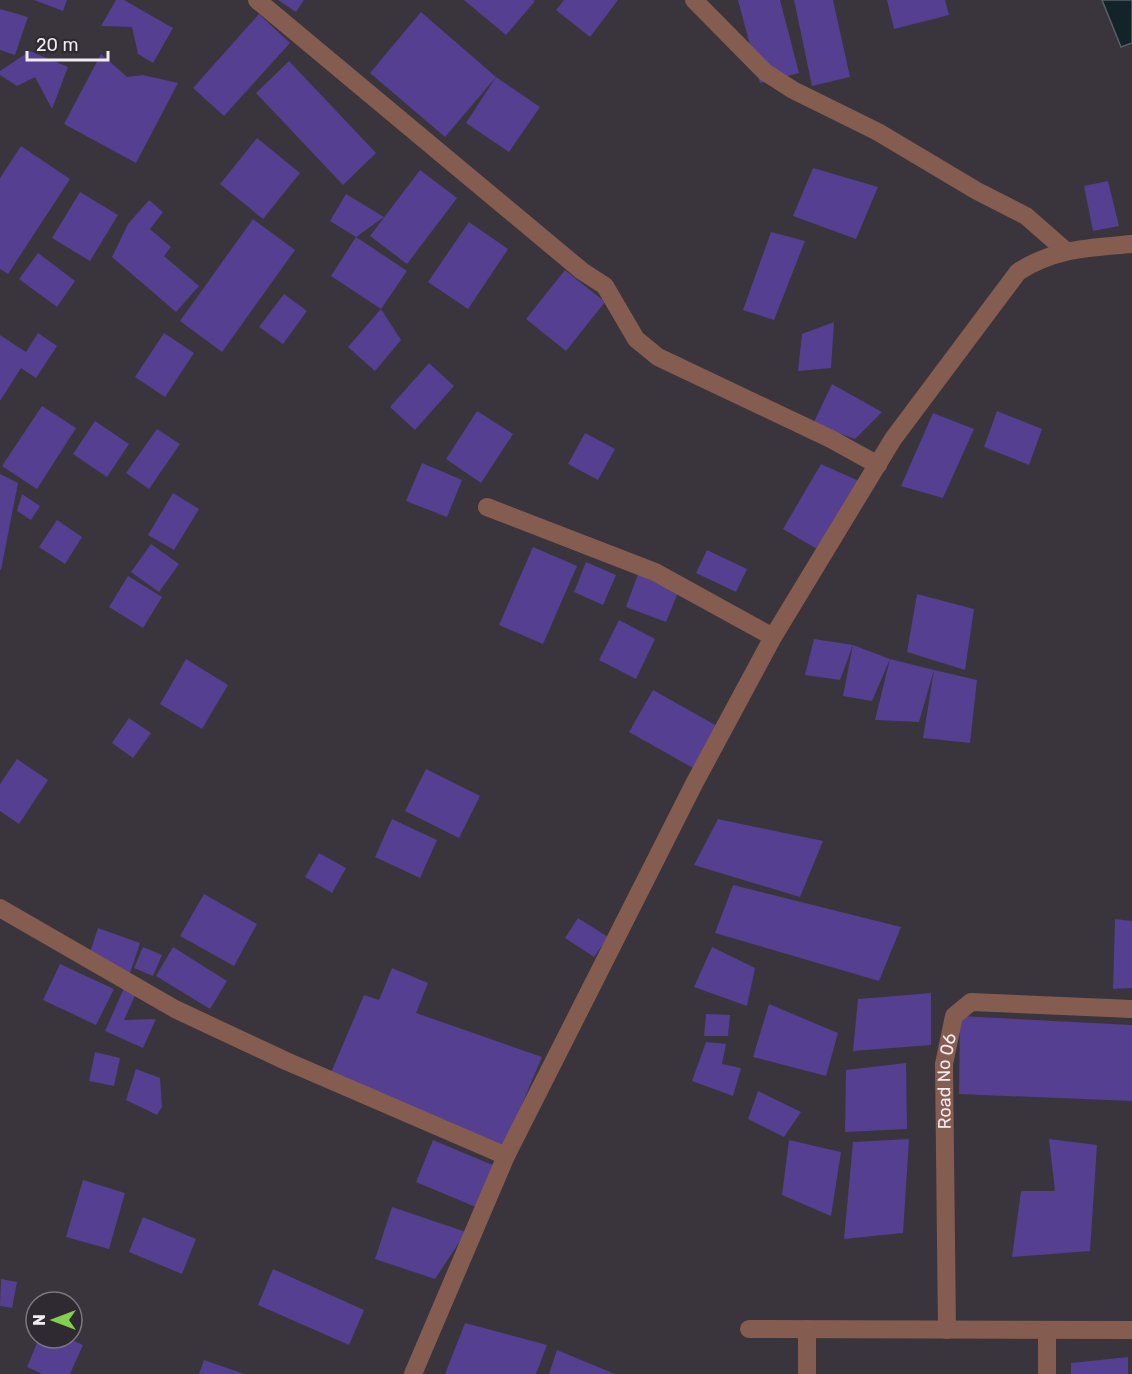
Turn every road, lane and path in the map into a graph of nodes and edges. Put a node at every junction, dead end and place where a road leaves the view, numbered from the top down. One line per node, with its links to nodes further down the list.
1 (257, 0): 5 (street)
2 (694, 0): 4 (street)
3 (1132, 244): 4 (street)
4 (1066, 251): 5 (street)
5 (878, 465): 7 (street)
6 (487, 507): 7 (street)
7 (773, 638): 10 (street)
8 (0, 908): 10 (street)
9 (1132, 1009): 13 (street, Road No 06)
10 (506, 1156): 16 (street)
11 (749, 1329): 12 (street)
12 (807, 1329): 13 (street); 17 (street)
13 (947, 1330): 14 (street)
14 (1047, 1330): 15 (street); 18 (street)
15 (1132, 1330)
16 (413, 1374)
17 (807, 1374)
18 (1047, 1374)

